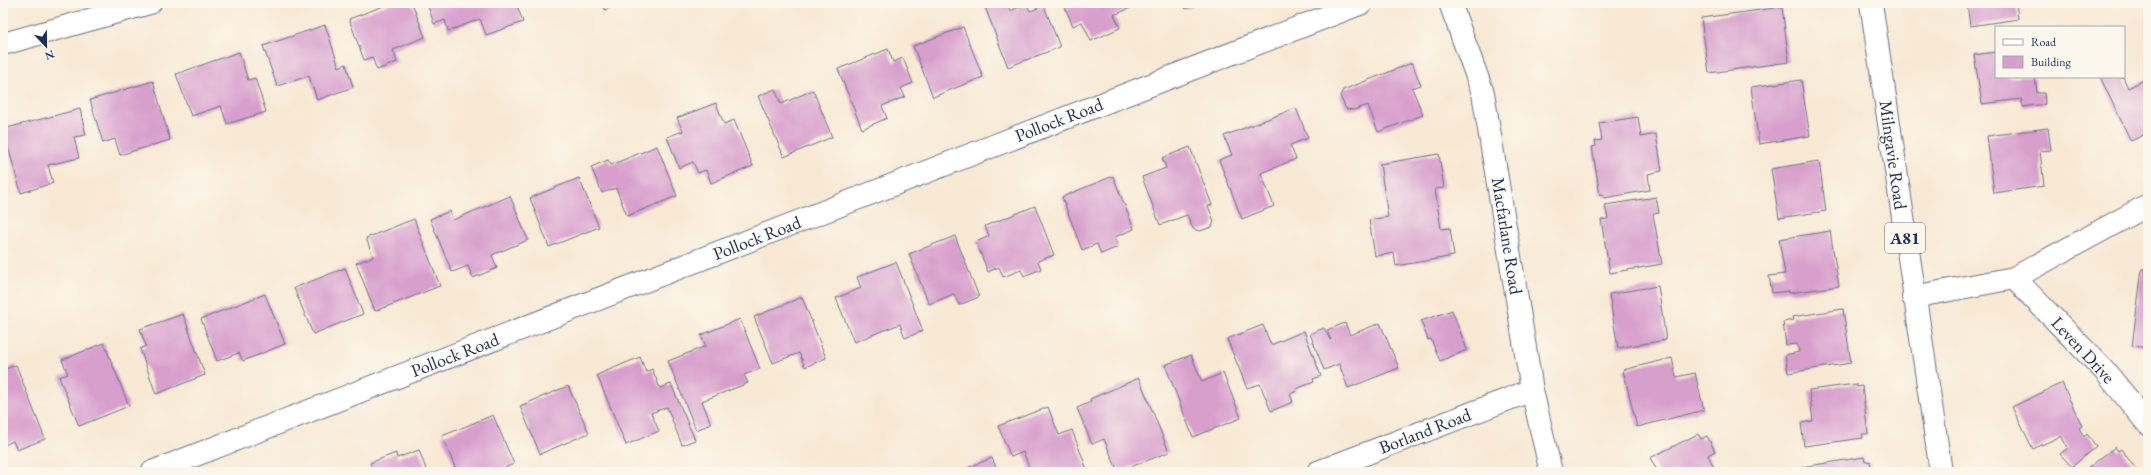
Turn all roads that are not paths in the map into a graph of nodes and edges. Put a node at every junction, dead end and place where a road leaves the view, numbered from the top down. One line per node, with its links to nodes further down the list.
1 (150, 3): 5 (street)
2 (1362, 3): 11 (street, Pollock Road)
3 (1450, 3): 9 (street, Macfarlane Road)
4 (1871, 3): 8 (street, Milngavie Road / A81)
5 (3, 44)
6 (2148, 205): 7 (street)
7 (2014, 278): 8 (street); 10 (street, Leven Drive)
8 (1913, 297): 14 (street, Milngavie Road / A81)
9 (1532, 390): 12 (street, Borland Road); 13 (street, Macfarlane Road)
10 (2148, 424)
11 (152, 472)
12 (1318, 472)
13 (1551, 472)
14 (1941, 472)

